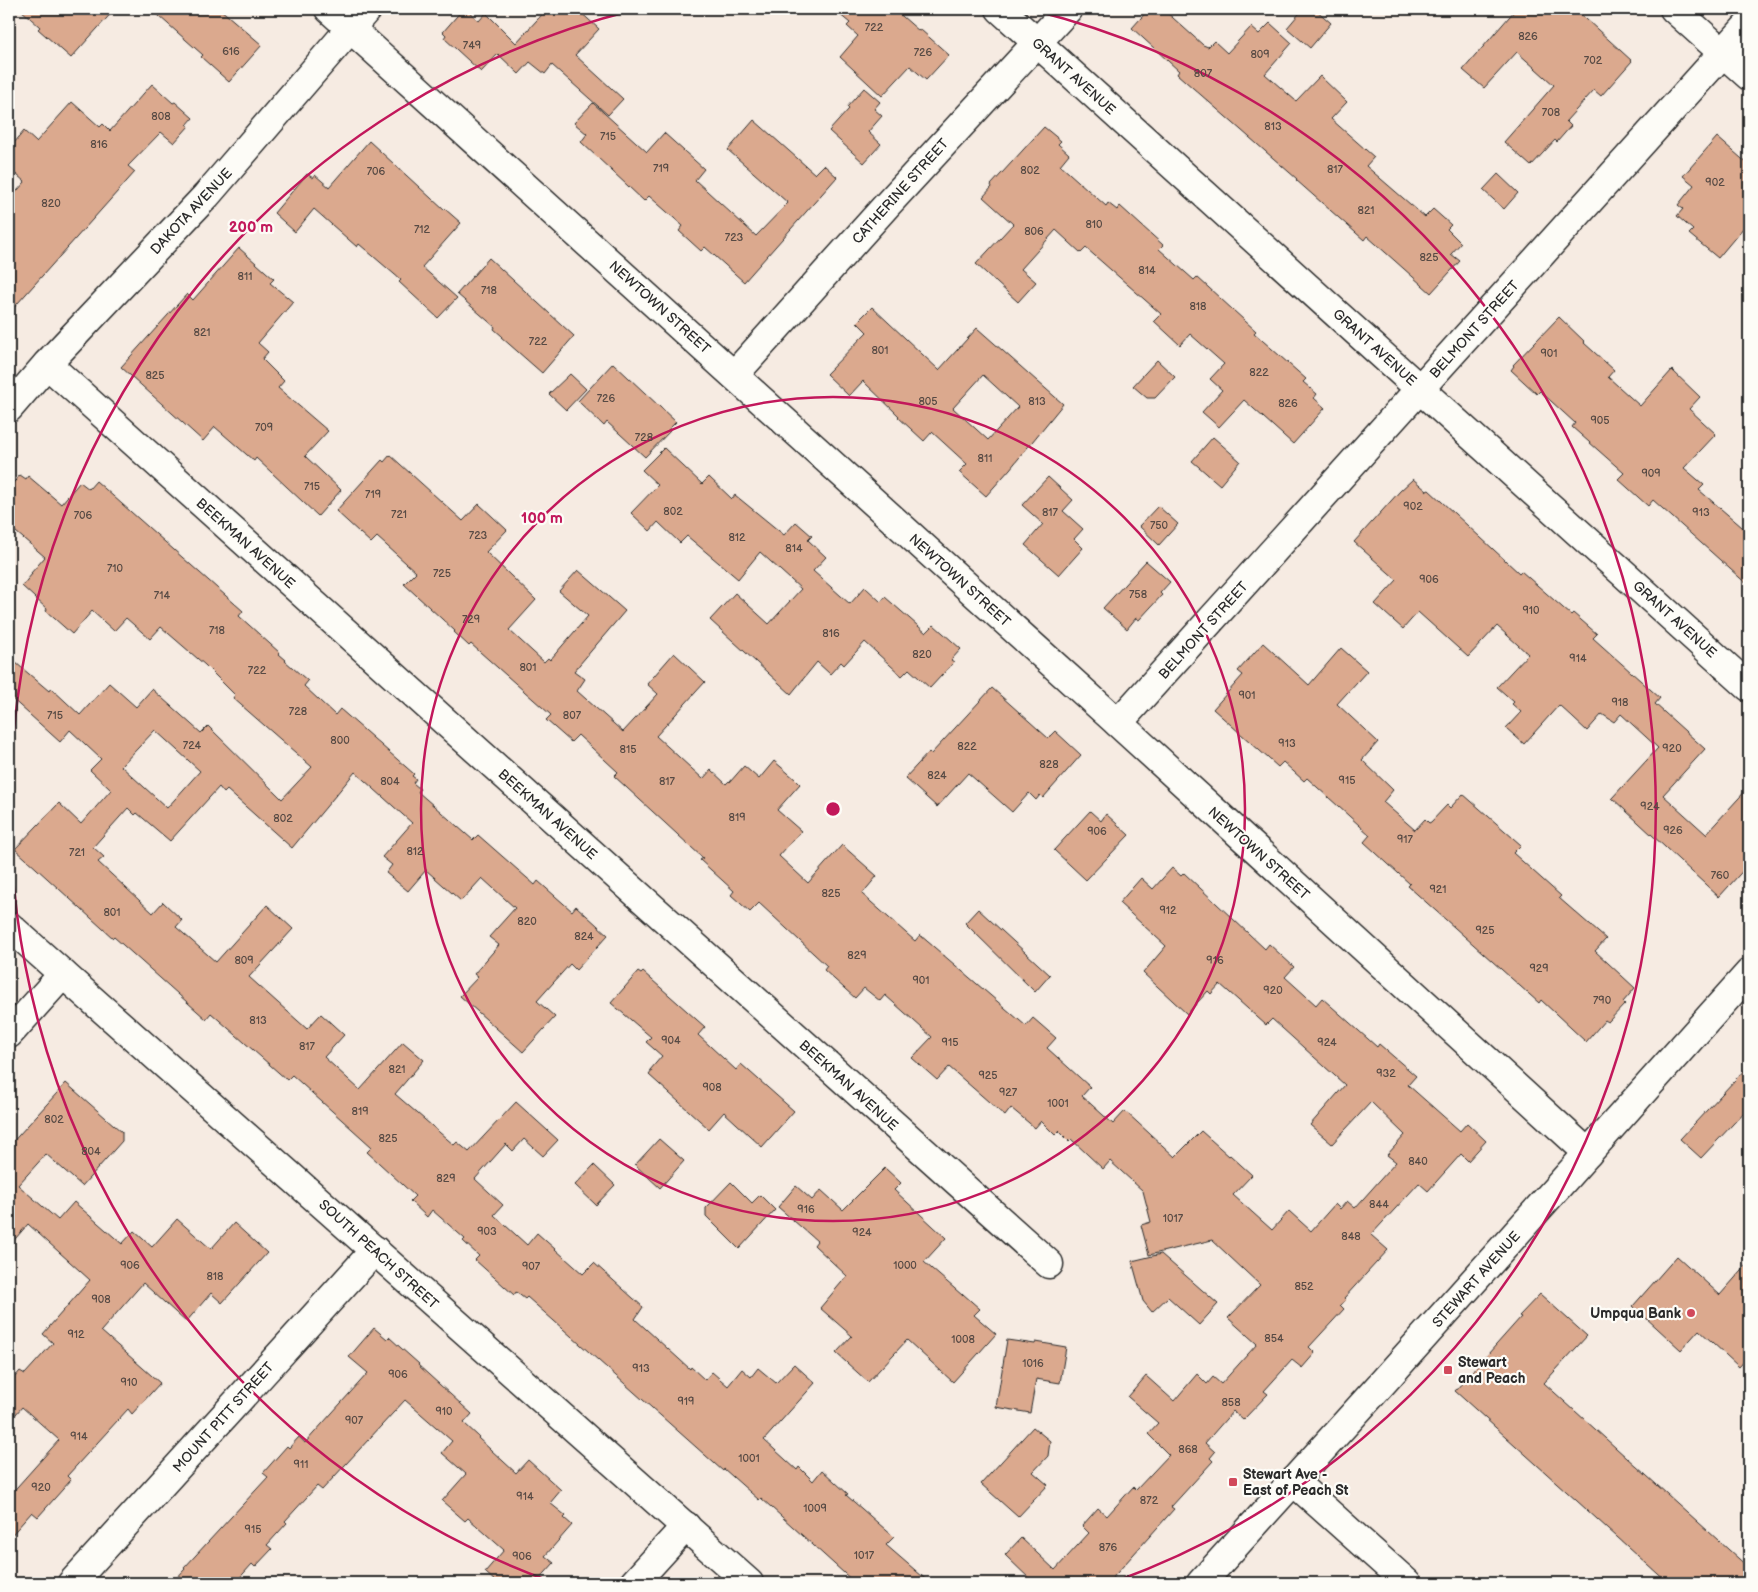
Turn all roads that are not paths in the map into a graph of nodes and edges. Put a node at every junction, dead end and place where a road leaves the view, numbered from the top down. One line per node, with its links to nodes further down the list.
1 (329, 9): 5 (street, NEWTOWN STREET)
2 (1000, 9): 7 (street, GRANT AVENUE)
3 (1068, 9): 7 (street, CATHERINE STREET)
4 (1674, 9): 8 (street)
5 (358, 18): 10 (street, DAKOTA AVENUE); 11 (street, NEWTOWN STREET)
6 (1749, 24): 8 (street, BELMONT STREET)
7 (1037, 42): 11 (street, CATHERINE STREET); 12 (street, GRANT AVENUE)
8 (1723, 53): 9 (street); 12 (street, BELMONT STREET)
9 (1749, 76)
10 (47, 364): 13 (street, DAKOTA AVENUE); 22 (street, BEEKMAN AVENUE)
11 (734, 375): 15 (street, NEWTOWN STREET)
12 (1421, 388): 14 (street, GRANT AVENUE); 15 (street, BELMONT STREET)
13 (9, 408)
14 (1749, 687)
15 (1118, 723): 20 (street, NEWTOWN STREET)
16 (9, 926): 18 (street, SOUTH PEACH STREET)
17 (1749, 973): 20 (street, STEWART AVENUE)
18 (63, 974): 19 (street); 21 (street, SOUTH PEACH STREET)
19 (9, 1034)
20 (1588, 1153): 23 (street, STEWART AVENUE)
21 (375, 1250): 24 (street, SOUTH PEACH STREET); 25 (street, MOUNT PITT STREET)
22 (1049, 1264)
23 (1293, 1481): 28 (street, STEWART AVENUE); 29 (street)
24 (686, 1526): 26 (street); 27 (street, SOUTH PEACH STREET)
25 (72, 1583)
26 (634, 1583)
27 (750, 1583)
28 (1200, 1583)
29 (1407, 1583)

